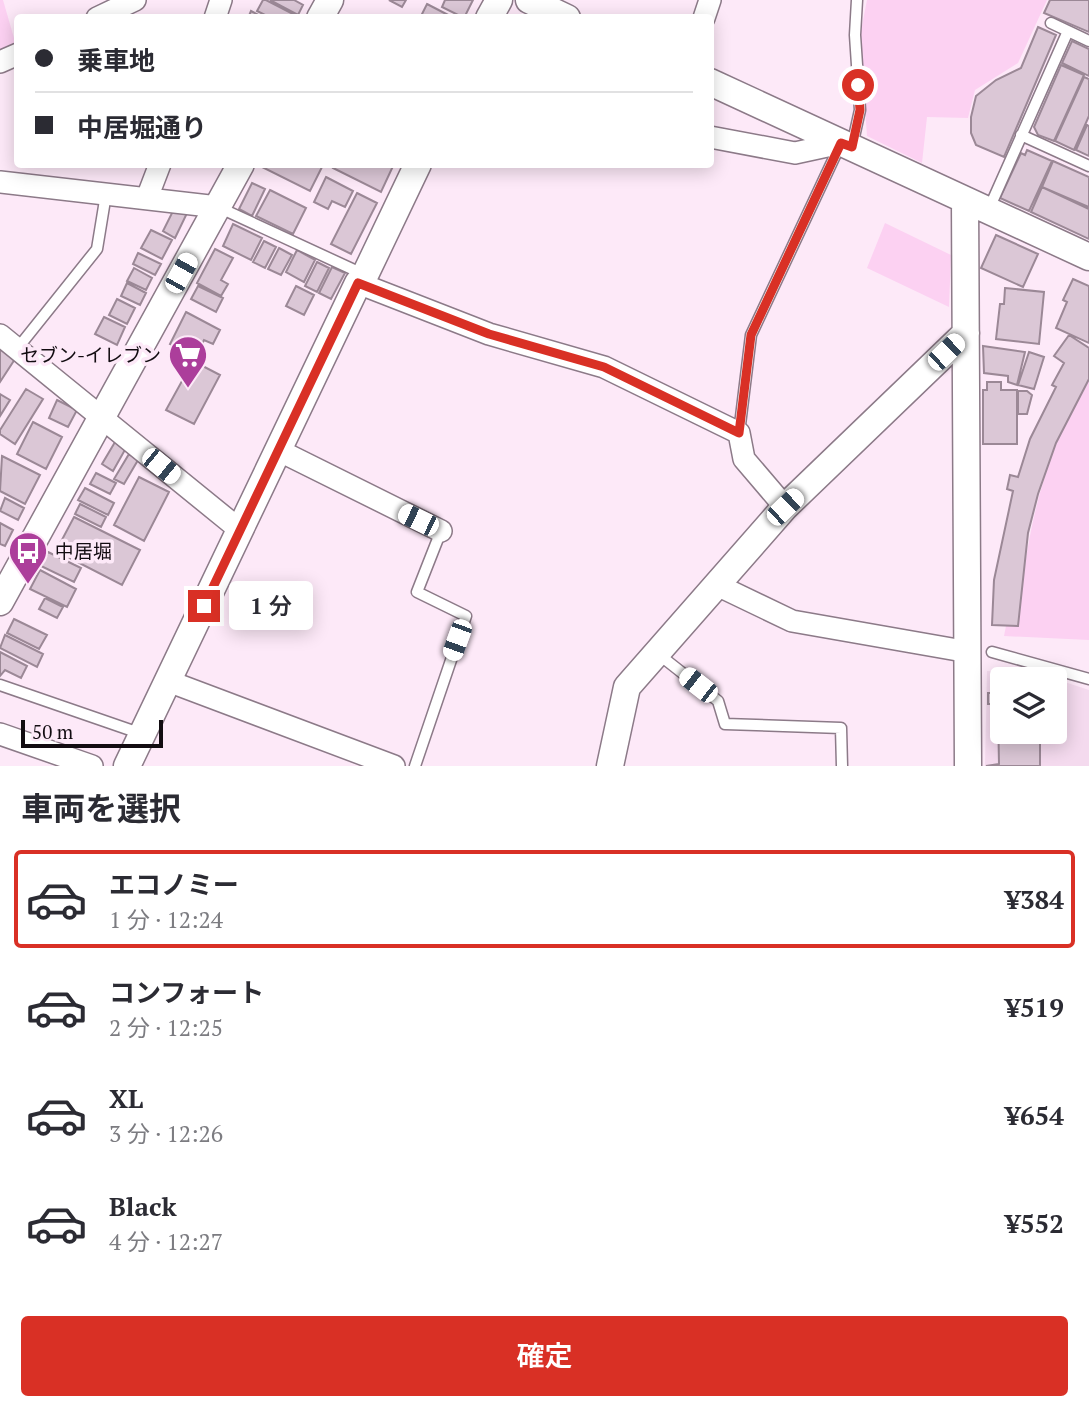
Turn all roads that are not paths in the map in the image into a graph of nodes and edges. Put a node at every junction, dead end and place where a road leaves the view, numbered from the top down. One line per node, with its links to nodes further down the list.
1 (135, 0): 5 (street)
2 (529, 0): 6 (street)
3 (842, 0): 4 (lane)
4 (856, 2): 13 (lane)
5 (109, 9)
6 (558, 14)
7 (1051, 23): 8 (lane)
8 (1068, 31): 9 (lane); 11 (lane)
9 (1089, 41)
10 (714, 84): 13 (street)
11 (1021, 135): 14 (lane); 21 (lane)
12 (714, 138): 13 (street)
13 (846, 145): 21 (street); 28 (lane)
14 (1089, 166)
15 (158, 168): 20 (street)
16 (239, 168): 22 (street)
17 (416, 168): 24 (street)
18 (0, 182): 19 (street)
19 (106, 194): 20 (street); 26 (lane)
20 (147, 198): 22 (street)
21 (976, 206): 23 (street); 25 (street)
22 (218, 207): 24 (lane); 27 (street)
23 (1089, 257)
24 (362, 279): 28 (street); 29 (street)
25 (966, 333): 30 (street); 35 (street)
26 (8, 342): 27 (street)
27 (102, 418): 31 (street); 34 (street)
28 (739, 433): 30 (street)
29 (280, 451): 31 (street); 32 (street)
30 (785, 507): 33 (street)
31 (240, 530): 38 (street)
32 (441, 531): 45 (lane)
33 (717, 585): 35 (street); 36 (street)
34 (0, 602)
35 (980, 652): 37 (lane); 48 (street)
36 (657, 653): 46 (street); 47 (lane)
37 (1089, 679)
38 (169, 681): 41 (street); 44 (street)
39 (0, 685): 41 (lane)
40 (0, 734): 42 (street)
41 (142, 734): 43 (street)
42 (92, 766)
43 (127, 766)
44 (394, 766)
45 (415, 766)
46 (610, 766)
47 (842, 766)
48 (968, 766)

